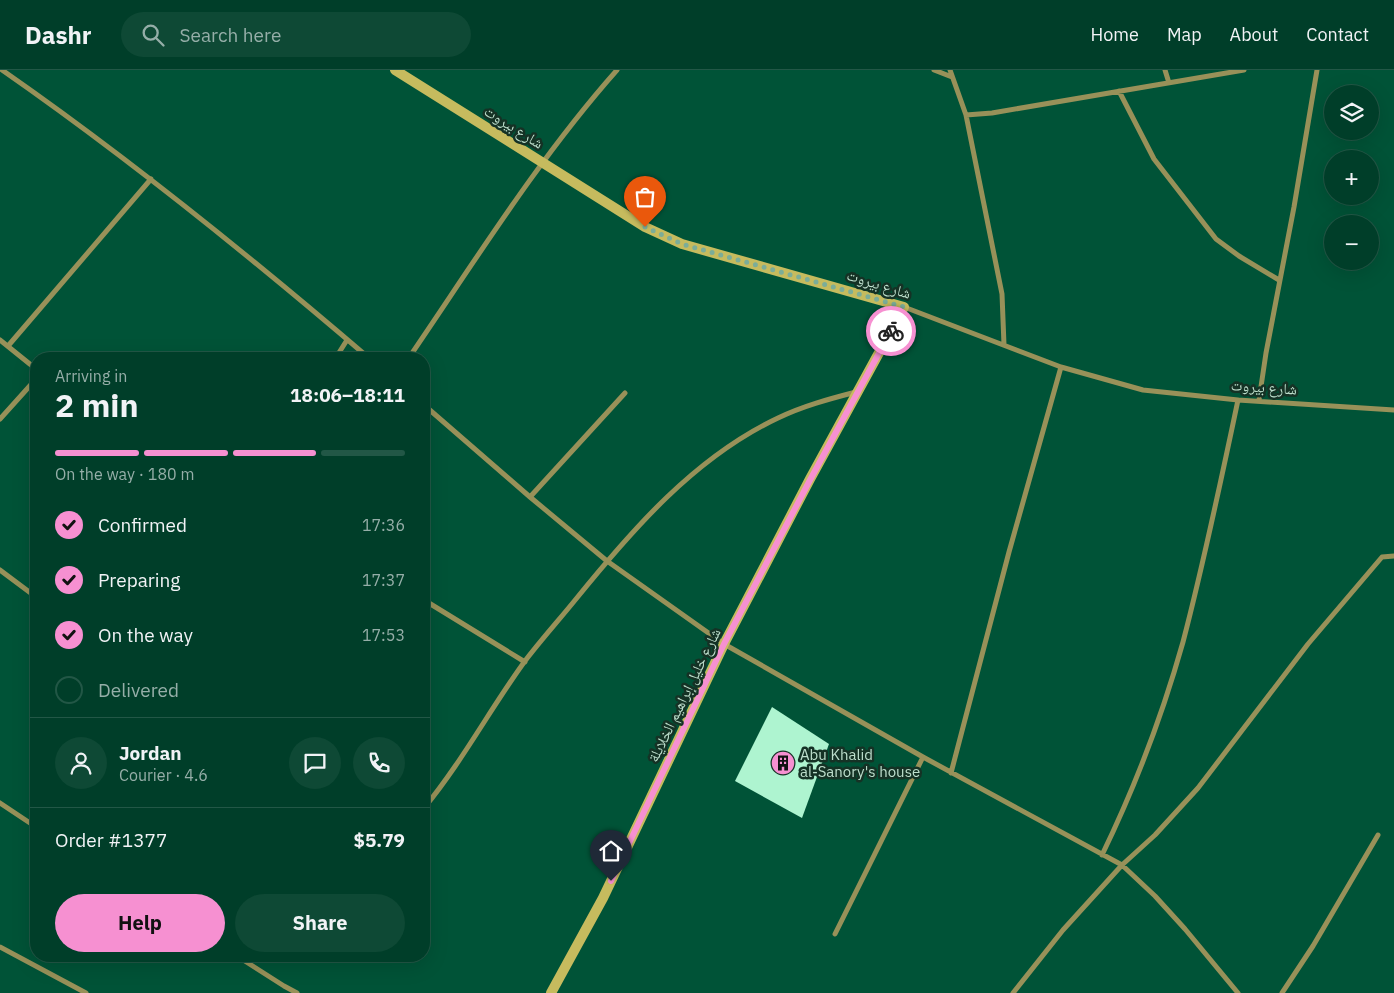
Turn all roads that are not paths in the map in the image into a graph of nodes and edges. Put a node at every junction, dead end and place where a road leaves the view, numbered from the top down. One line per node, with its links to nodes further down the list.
1 (2, 70): 14 (street)
2 (395, 70): 13 (street, شارع بيروت)
3 (617, 70): 13 (street)
4 (934, 70): 9 (street)
5 (950, 70): 9 (street)
6 (1165, 70): 10 (street)
7 (1244, 70): 10 (street)
8 (1317, 70): 15 (street)
9 (952, 77): 12 (street)
10 (1169, 83): 11 (street)
11 (1120, 91): 12 (street); 15 (street)
12 (966, 115): 19 (street)
13 (542, 163): 16 (street, شارع بيروت); 23 (street)
14 (152, 179): 18 (street); 20 (street)
15 (1279, 280): 30 (street)
16 (904, 307): 19 (street, شارع بيروت); 27 (street, شارع خليل إبراهيم الخلايلة)
17 (0, 340): 20 (street)
18 (347, 340): 21 (street); 22 (street)
19 (1004, 345): 25 (street, شارع بيروت)
20 (8, 346): 24 (street)
21 (339, 352)
22 (362, 352)
23 (413, 352)
24 (30, 364)
25 (1061, 367): 29 (street, شارع بيروت); 43 (street)
26 (30, 386): 33 (street)
27 (857, 392): 36 (street); 40 (street, شارع خليل إبراهيم الخلايلة)
28 (625, 393): 34 (street)
29 (1238, 400): 30 (street, شارع بيروت); 48 (street)
30 (1259, 400): 32 (street, شارع بيروت)
31 (430, 410): 34 (street)
32 (1394, 410)
33 (0, 419)
34 (530, 497): 36 (street)
35 (1394, 556): 49 (street)
36 (607, 561): 40 (street); 41 (street)
37 (0, 570): 38 (street)
38 (30, 592)
39 (430, 604): 41 (street)
40 (724, 644): 42 (street); 57 (street, شارع خليل إبراهيم الخلايلة)
41 (525, 662): 44 (street)
42 (923, 757): 43 (street); 50 (street)
43 (951, 772): 48 (street)
44 (430, 800)
45 (0, 803): 46 (street)
46 (30, 823)
47 (1378, 836): 60 (street)
48 (1102, 855): 49 (street)
49 (1122, 865): 58 (street); 59 (street)
50 (835, 934)
51 (0, 947): 54 (street)
52 (246, 962): 53 (street)
53 (284, 986): 55 (street); 56 (street)
54 (86, 993)
55 (279, 993)
56 (298, 993)
57 (551, 993)
58 (1013, 993)
59 (1238, 993)
60 (1282, 993)

